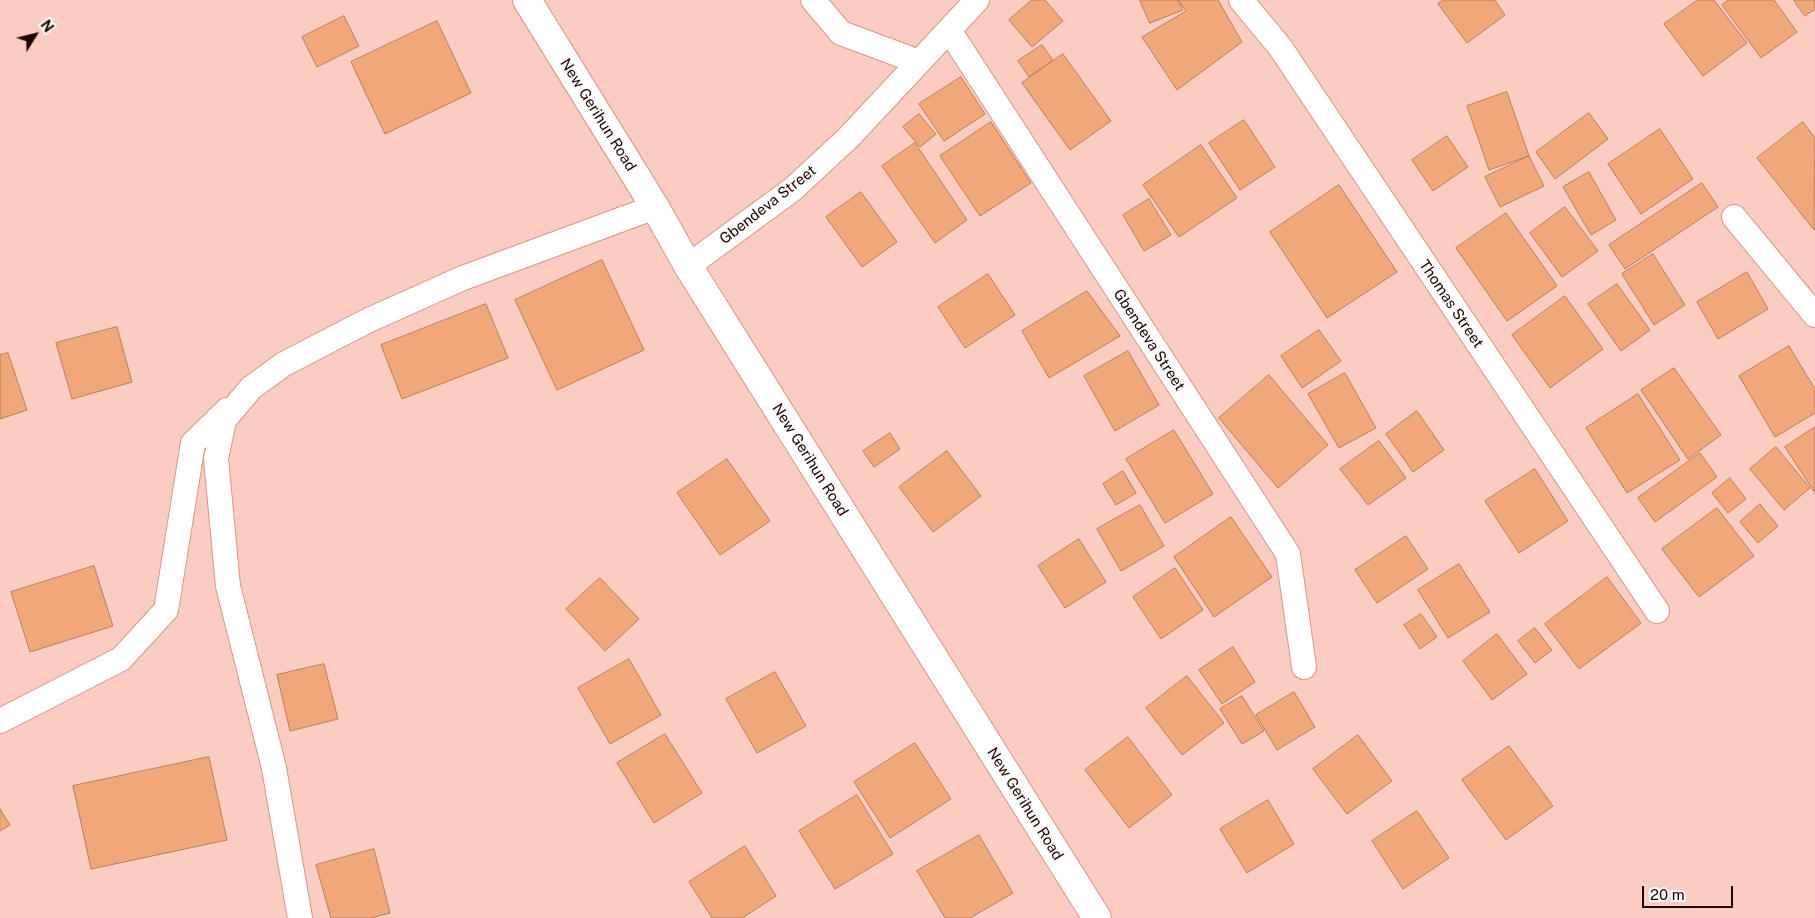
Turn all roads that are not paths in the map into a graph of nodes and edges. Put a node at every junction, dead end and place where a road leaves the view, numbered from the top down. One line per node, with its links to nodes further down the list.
1 (527, 0): 7 (street, New Gerihun Road)
2 (813, 0): 6 (street)
3 (977, 0): 5 (street, Gbendeva Street)
4 (1241, 0): 12 (street, Thomas Street)
5 (949, 30): 6 (street, Gbendeva Street); 13 (street, Gbendeva Street)
6 (919, 62): 9 (street, Gbendeva Street)
7 (655, 208): 9 (street, New Gerihun Road); 11 (street)
8 (1734, 217): 10 (street)
9 (688, 266): 16 (street, New Gerihun Road)
10 (1815, 315)
11 (251, 388): 14 (street); 15 (street)
12 (1657, 611)
13 (1304, 667)
14 (0, 721)
15 (300, 918)
16 (1097, 918)

